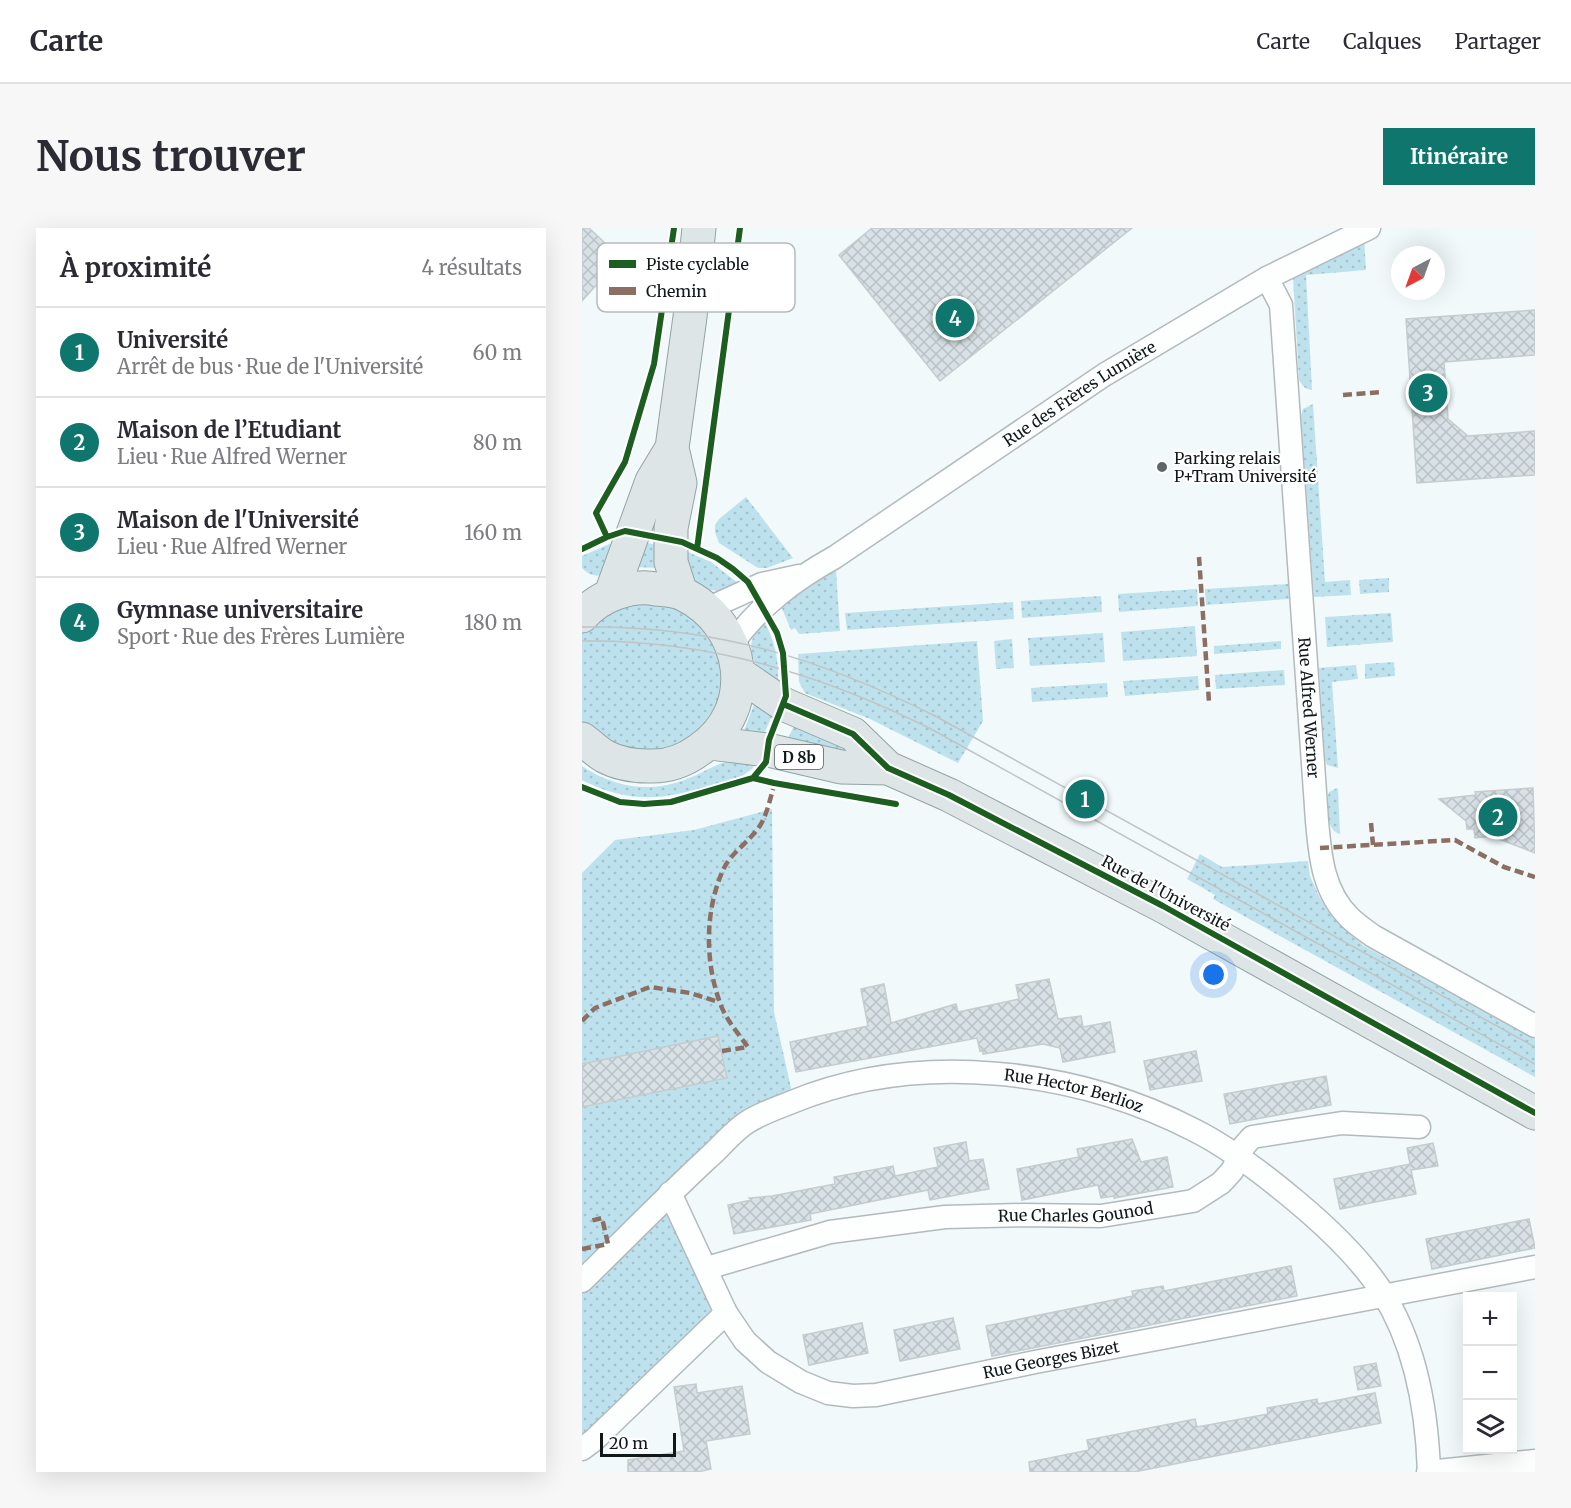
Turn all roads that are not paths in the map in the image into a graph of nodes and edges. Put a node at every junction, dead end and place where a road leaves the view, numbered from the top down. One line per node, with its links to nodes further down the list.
1 (699, 228): 3 (main road)
2 (1369, 228): 4 (street, Rue des Frères Lumière)
3 (697, 243)
4 (1267, 278): 7 (street, Rue des Frères Lumière); 15 (street, Rue Alfred Werner)
5 (689, 312): 6 (main road)
6 (674, 432): 8 (main road); 9 (main road)
7 (801, 576): 9 (street, Rue des Frères Lumière); 11 (street, Rue des Frères Lumière)
8 (611, 594): 9 (main road); 10 (main road)
9 (694, 601): 11 (main road)
10 (582, 616)
11 (735, 658): 13 (main road); 14 (main road, Rue de l'Université / D 8b)
12 (582, 739): 13 (main road)
13 (710, 743): 14 (main road, Rue de l'Université / D 8b)
14 (888, 768): 16 (main road, Rue de l'Université)
15 (1535, 1026)
16 (1535, 1113)
17 (1419, 1127): 18 (street, Rue Charles Gounod)
18 (1238, 1158): 19 (street, Rue Hector Berlioz); 21 (street, Rue Charles Gounod); 23 (street, Rue Hector Berlioz)
19 (670, 1193): 21 (street, Rue Georges Bizet); 22 (street, Rue Hector Berlioz)
20 (1535, 1267): 23 (street, Rue Georges Bizet)
21 (707, 1268): 24 (street, Rue Georges Bizet)
22 (582, 1281)
23 (1384, 1295): 24 (street, Rue Georges Bizet); 27 (street, Rue Hector Berlioz)
24 (726, 1312): 25 (street)
25 (582, 1449)
26 (1535, 1461): 27 (street)
27 (1429, 1472)

